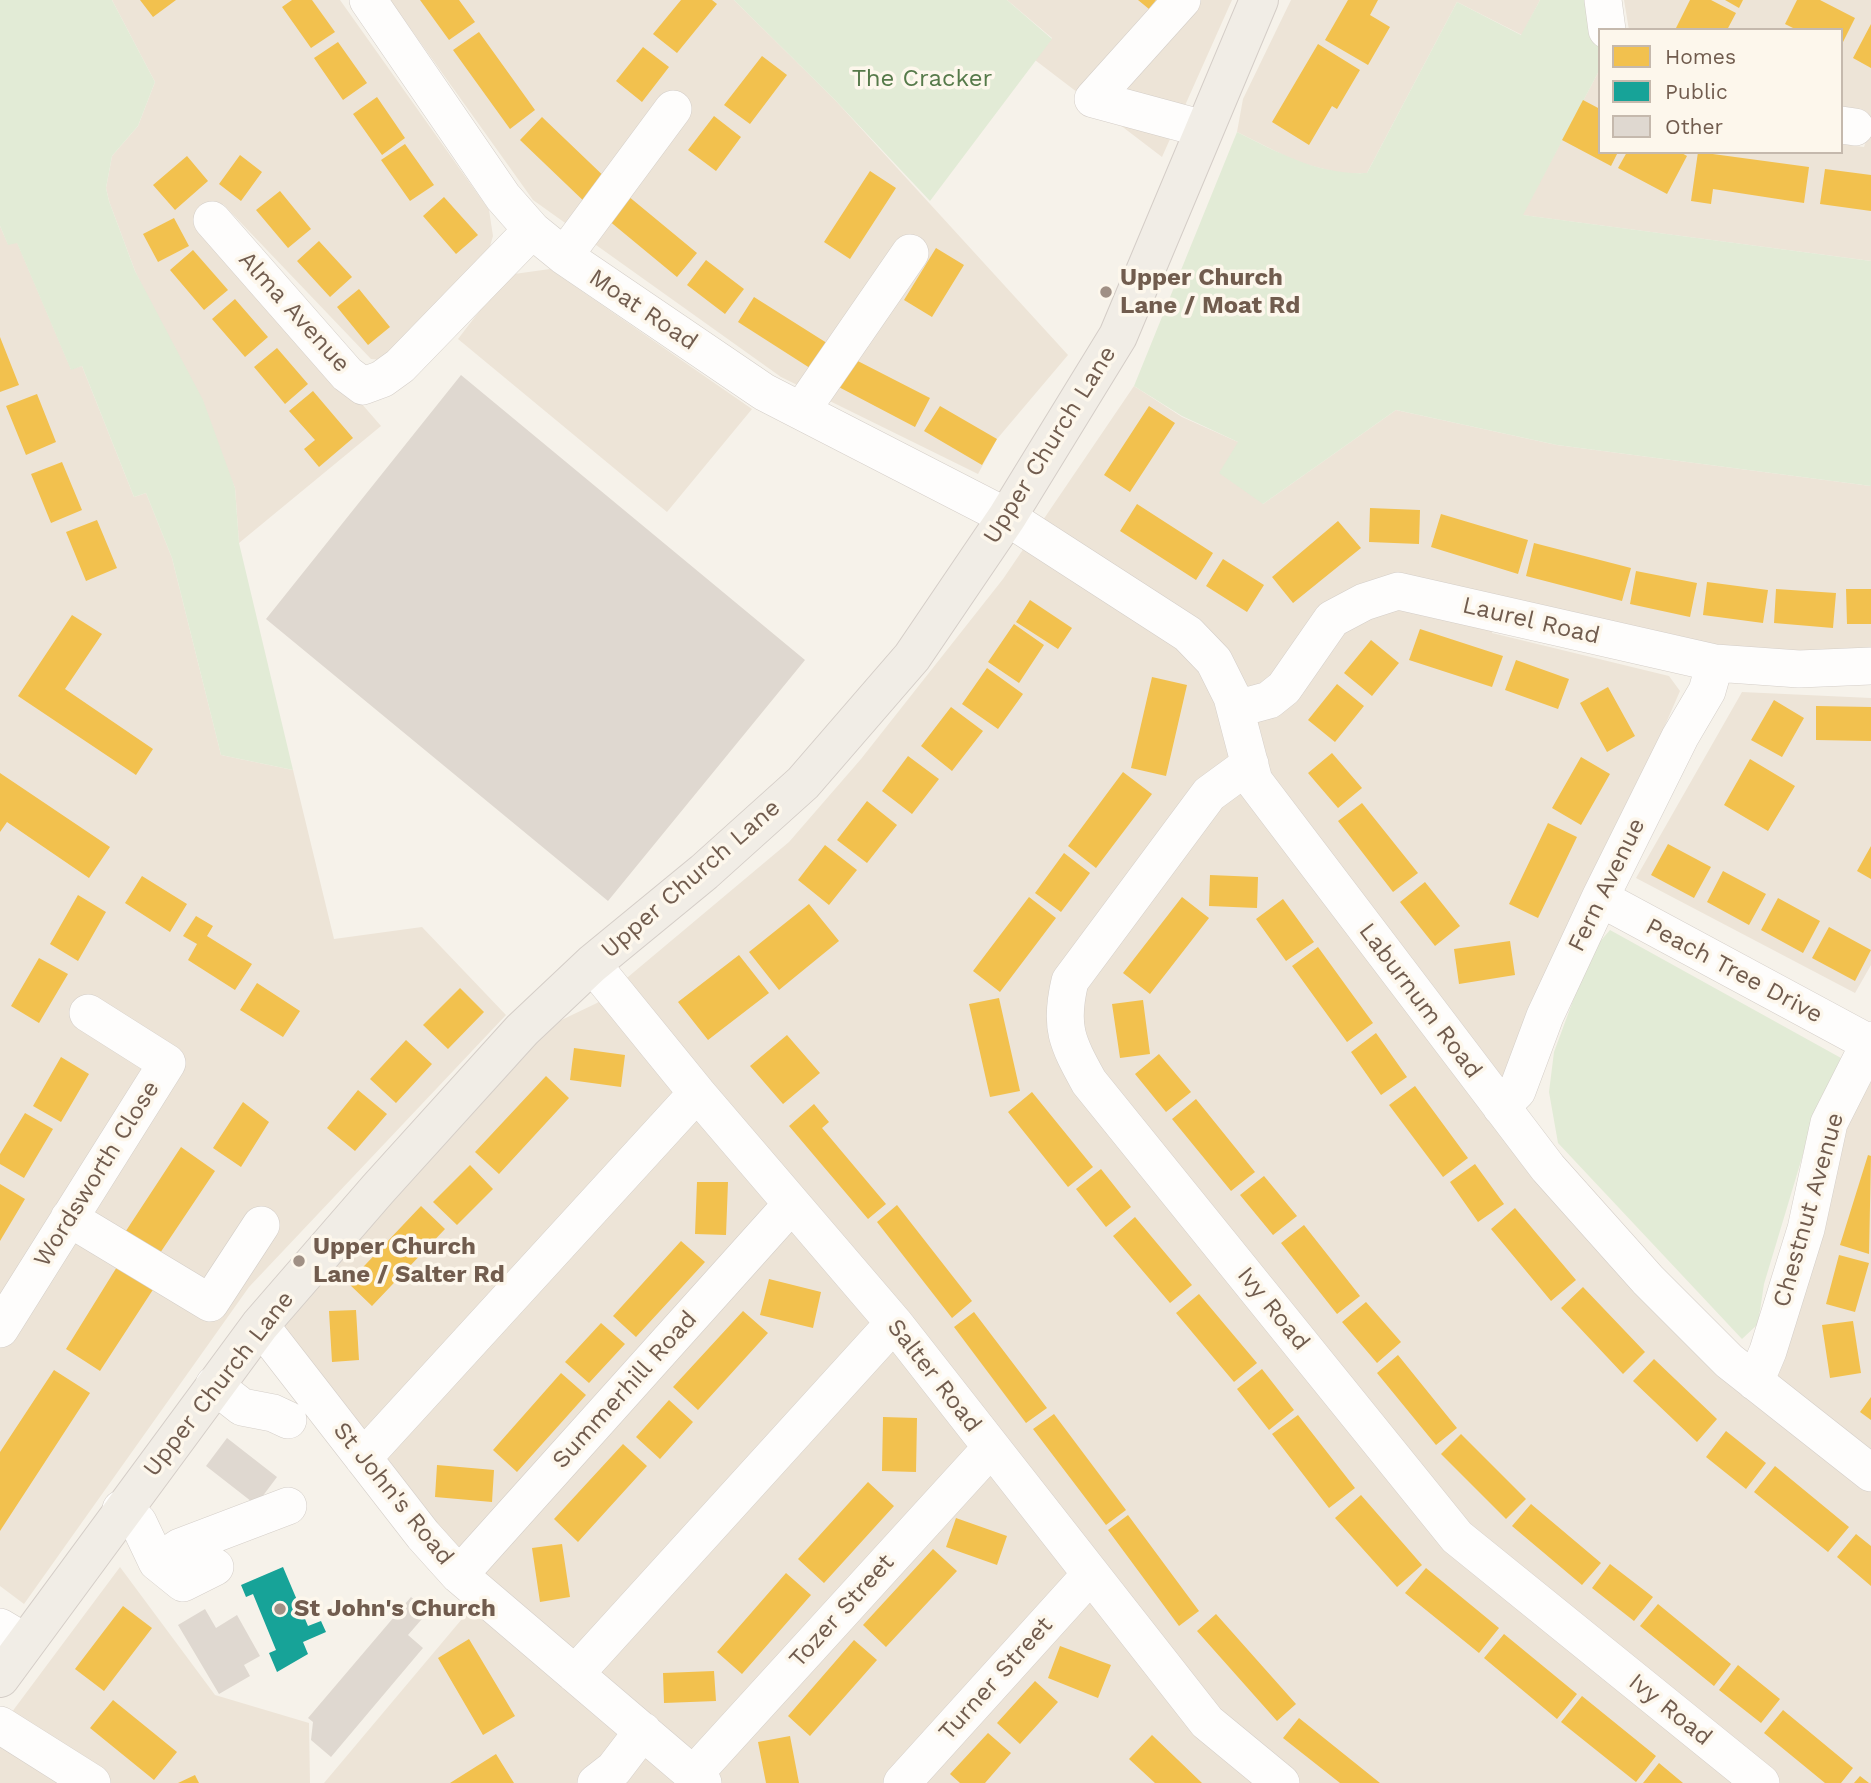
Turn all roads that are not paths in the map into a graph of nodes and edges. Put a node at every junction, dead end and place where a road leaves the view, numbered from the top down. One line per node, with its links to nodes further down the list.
1 (368, 0): 9 (street, Moat Road)
2 (1182, 0): 7 (street)
3 (1259, 0): 7 (main road, Upper Church Lane)
4 (1602, 0): 5 (street)
5 (1607, 28)
6 (673, 109): 11 (street)
7 (1204, 129): 13 (main road, Upper Church Lane)
8 (212, 220): 9 (street, Alma Avenue)
9 (532, 230): 11 (street, Moat Road)
10 (909, 253): 12 (street)
11 (564, 256): 12 (street, Moat Road)
12 (801, 411): 13 (street, Moat Road)
13 (1007, 517): 16 (street, Laburnum Road); 19 (main road, Upper Church Lane)
14 (1716, 663): 15 (street, Laurel Road); 16 (street, Laurel Road); 18 (street, Fern Avenue)
15 (1871, 666)
16 (1236, 709): 17 (street, Laburnum Road)
17 (1250, 764): 23 (street, Laburnum Road); 52 (street, Ivy Road)
18 (1600, 898): 21 (street, Peach Tree Drive); 23 (street, Fern Avenue)
19 (592, 964): 22 (street, Salter Road); 28 (main road, Upper Church Lane)
20 (88, 1013): 25 (street, Wordsworth Close)
21 (1870, 1042): 30 (street, Chestnut Avenue)
22 (697, 1093): 24 (street, Salter Road); 34 (street)
23 (1501, 1107): 30 (street, Laburnum Road)
24 (791, 1205): 27 (street, Salter Road); 41 (street, Summerhill Road)
25 (69, 1218): 26 (street); 29 (street, Wordsworth Close)
26 (261, 1224)
27 (894, 1324): 33 (street, Salter Road); 43 (street)
28 (260, 1325): 31 (main road, Upper Church Lane); 34 (street, St John's Road)
29 (0, 1329)
30 (1755, 1382): 35 (street, Laburnum Road)
31 (214, 1385): 32 (street); 37 (main road, Upper Church Lane)
32 (288, 1420)
33 (991, 1448): 40 (street, Salter Road); 47 (street, Tozer Street)
34 (363, 1458): 41 (street, St John's Road)
35 (1871, 1473)
36 (288, 1506): 38 (street)
37 (121, 1509): 38 (street); 42 (main road, Upper Church Lane)
38 (157, 1562): 39 (street)
39 (215, 1567)
40 (1091, 1574): 50 (street, Turner Street); 51 (street, Salter Road)
41 (464, 1591): 43 (street, St John's Road)
42 (13, 1634): 44 (main road, Upper Church Lane)
43 (575, 1674): 46 (street, St John's Road)
44 (0, 1678)
45 (0, 1725): 48 (street)
46 (643, 1731): 47 (street, St John's Road); 49 (street)
47 (698, 1779)
48 (92, 1783)
49 (596, 1783)
50 (902, 1783)
51 (1281, 1783)
52 (1761, 1783)

